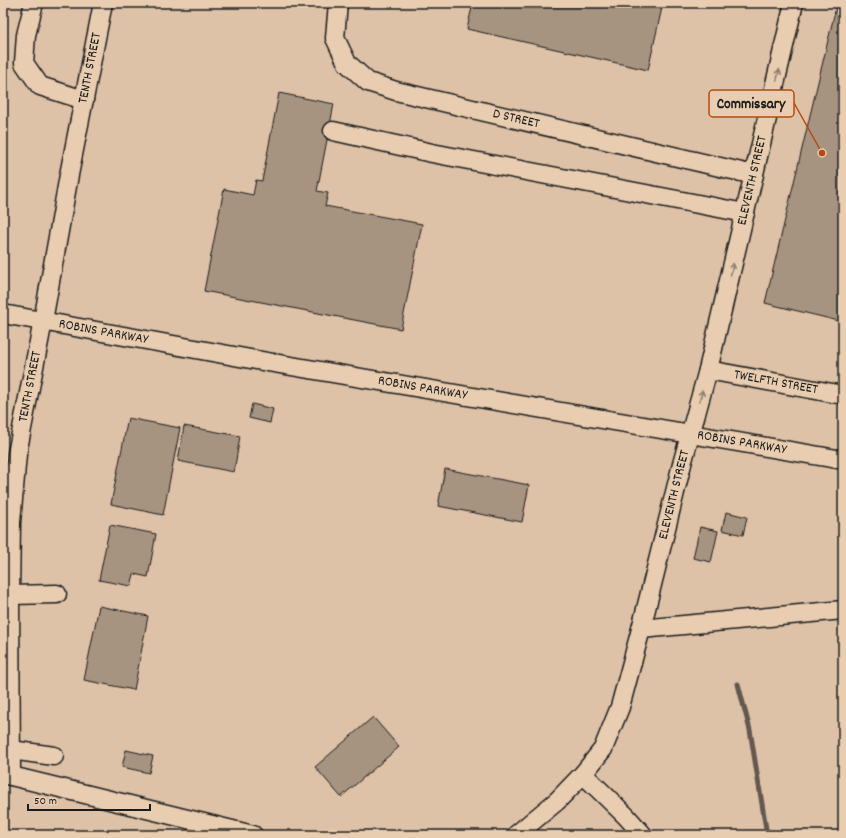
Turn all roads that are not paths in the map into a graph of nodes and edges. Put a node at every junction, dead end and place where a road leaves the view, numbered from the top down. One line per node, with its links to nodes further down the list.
1 (34, 3): 5 (street)
2 (104, 3): 5 (street, TENTH STREET)
3 (338, 3): 7 (street, D STREET)
4 (794, 3): 7 (street, ELEVENTH STREET, one-way to 4)
5 (84, 100): 10 (street, TENTH STREET)
6 (333, 132): 8 (street)
7 (754, 176): 8 (street, ELEVENTH STREET)
8 (745, 213): 11 (street, ELEVENTH STREET, one-way to 8)
9 (3, 314): 10 (street, ROBINS PARKWAY)
10 (43, 321): 13 (street, ROBINS PARKWAY); 16 (street, TENTH STREET)
11 (708, 370): 12 (street, TWELFTH STREET); 13 (street, ELEVENTH STREET, one-way to 11)
12 (843, 395)
13 (691, 433): 14 (street, ROBINS PARKWAY); 18 (street, ELEVENTH STREET)
14 (843, 460)
15 (57, 594): 16 (street)
16 (10, 595): 19 (street, TENTH STREET)
17 (843, 610): 18 (street)
18 (641, 629): 21 (street, ELEVENTH STREET)
19 (11, 750): 20 (street); 22 (street, TENTH STREET)
20 (54, 756)
21 (583, 774): 24 (street, ELEVENTH STREET); 25 (street)
22 (7, 775): 23 (street)
23 (251, 835)
24 (516, 835)
25 (643, 835)

